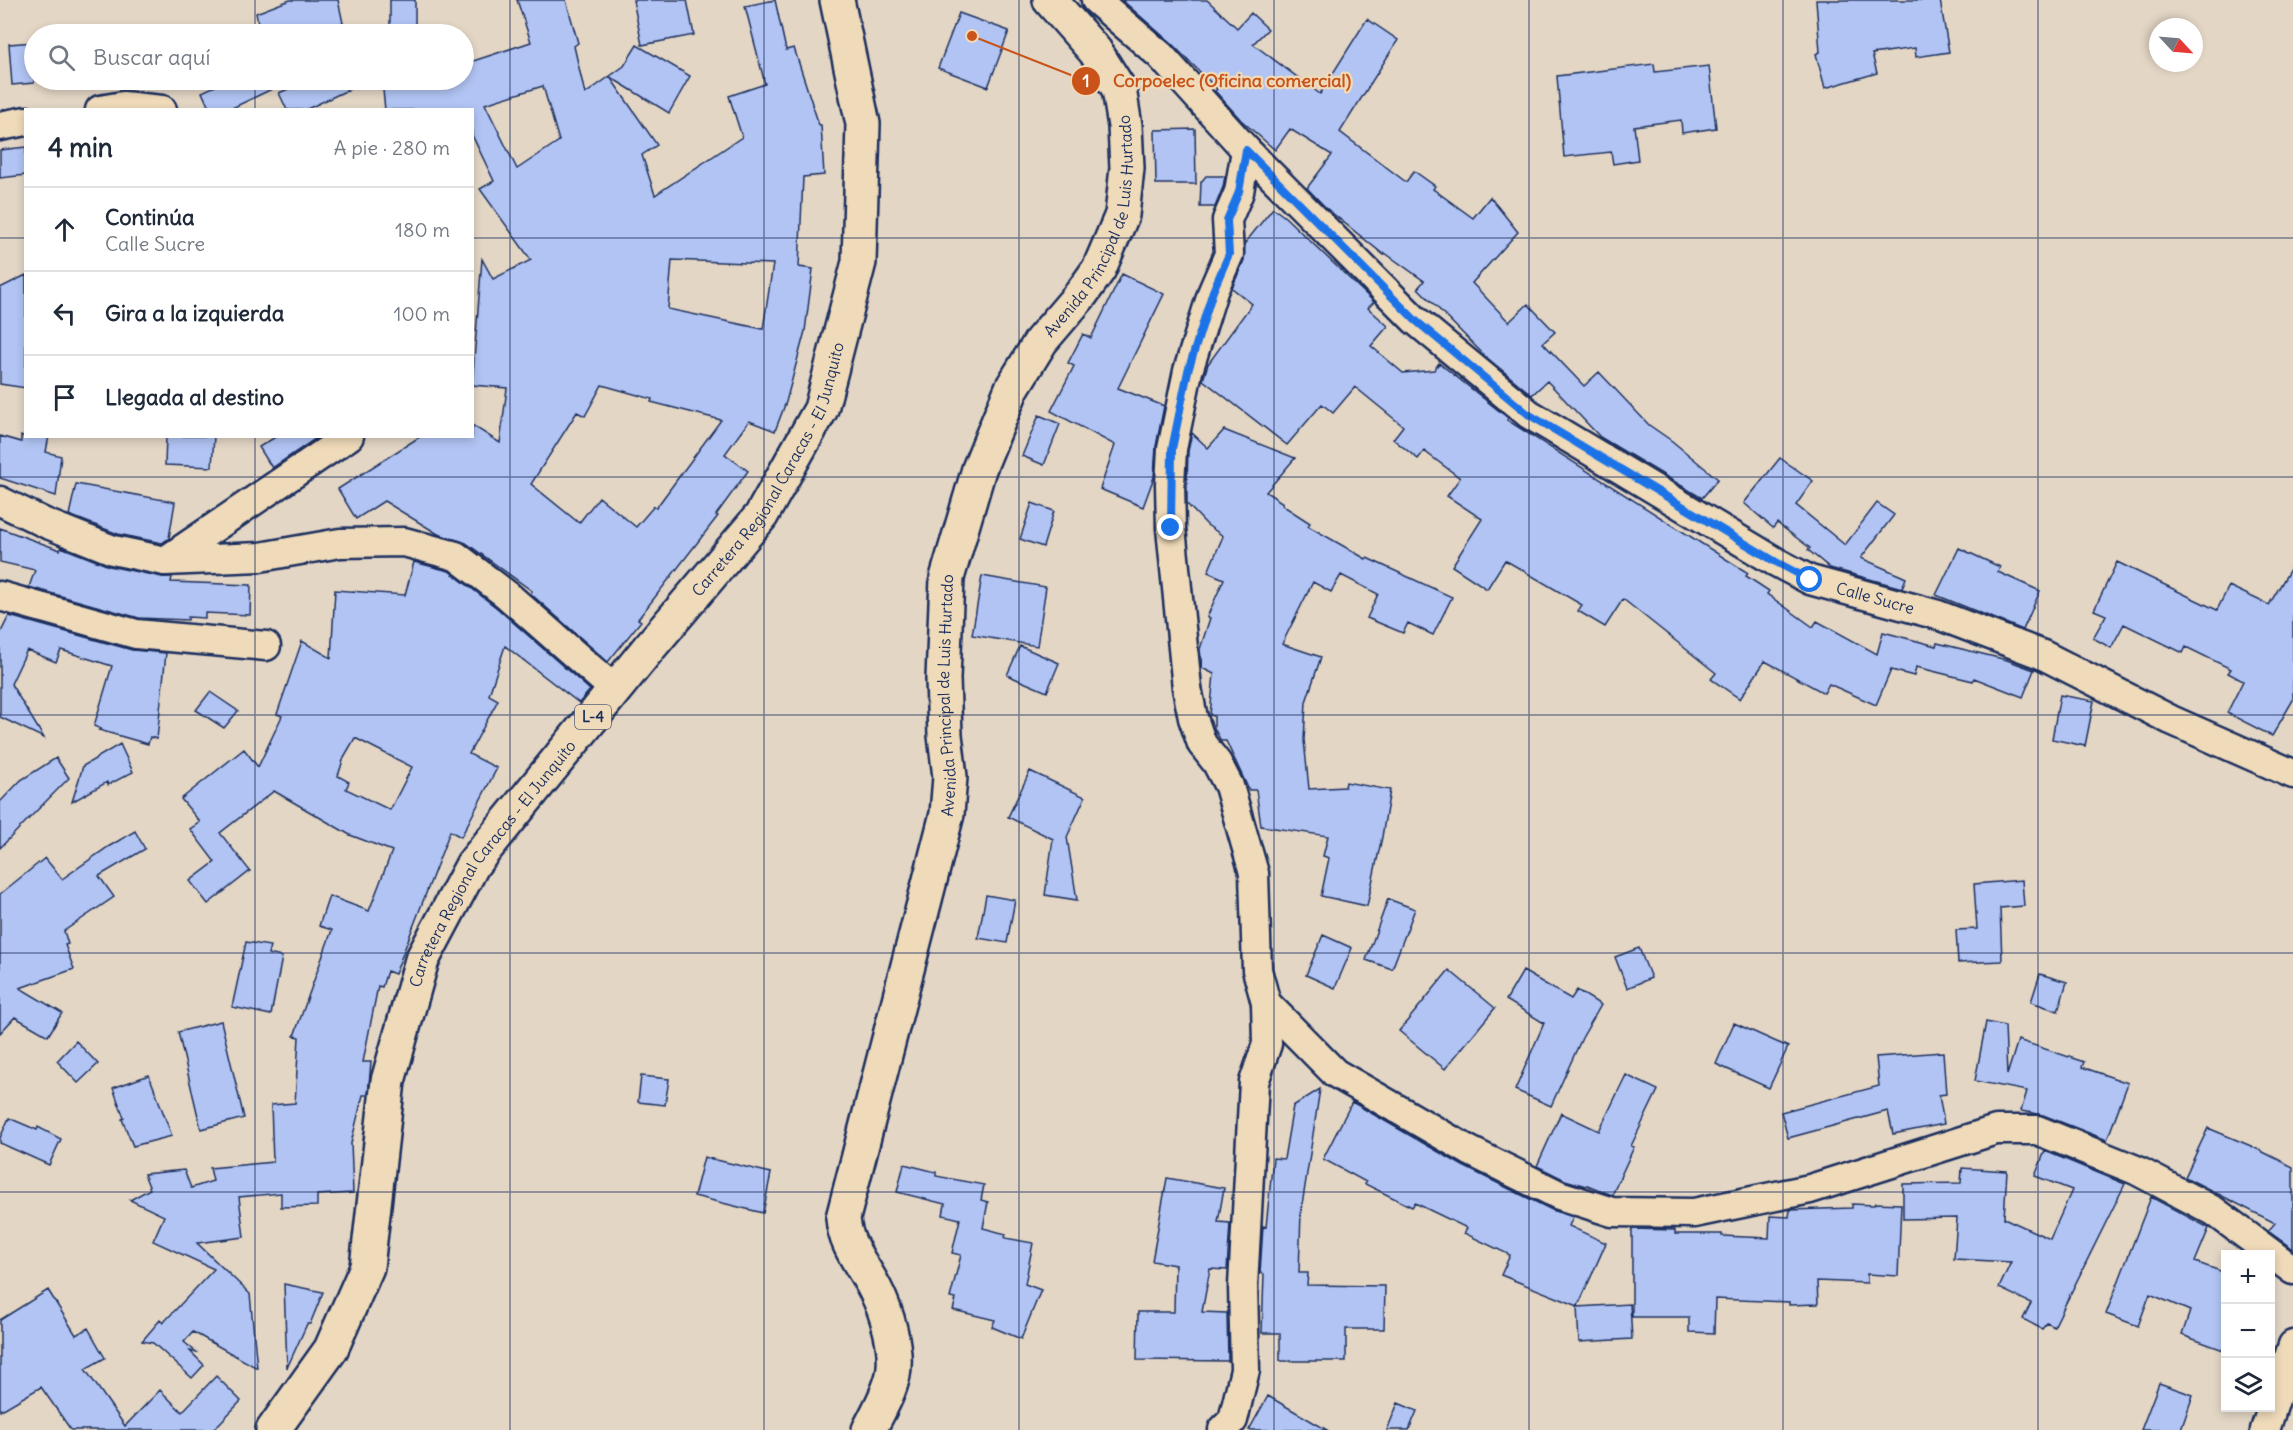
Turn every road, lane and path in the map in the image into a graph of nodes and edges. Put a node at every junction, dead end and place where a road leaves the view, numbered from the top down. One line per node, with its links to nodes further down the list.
1 (837, 0): 14 (main road, Carretera Regional Caracas - El Junquito / L-4)
2 (1050, 0): 20 (main road, Avenida Principal de Luis Hurtado)
3 (1095, 0): 8 (street, Calle Sucre)
4 (112, 108): 5 (street)
5 (142, 108)
6 (24, 122): 7 (street)
7 (0, 126)
8 (1246, 150): 15 (street, Calle Sucre); 16 (street)
9 (346, 438): 11 (street)
10 (0, 501): 11 (street)
11 (165, 561): 14 (street)
12 (0, 596): 13 (street)
13 (266, 646)
14 (615, 690): 19 (main road, Carretera Regional Caracas - El Junquito / L-4)
15 (2293, 774)
16 (1266, 1003): 17 (street); 21 (street)
17 (2293, 1270)
18 (2293, 1345): 22 (street)
19 (273, 1430)
20 (869, 1430)
21 (1223, 1430)
22 (2265, 1430)

